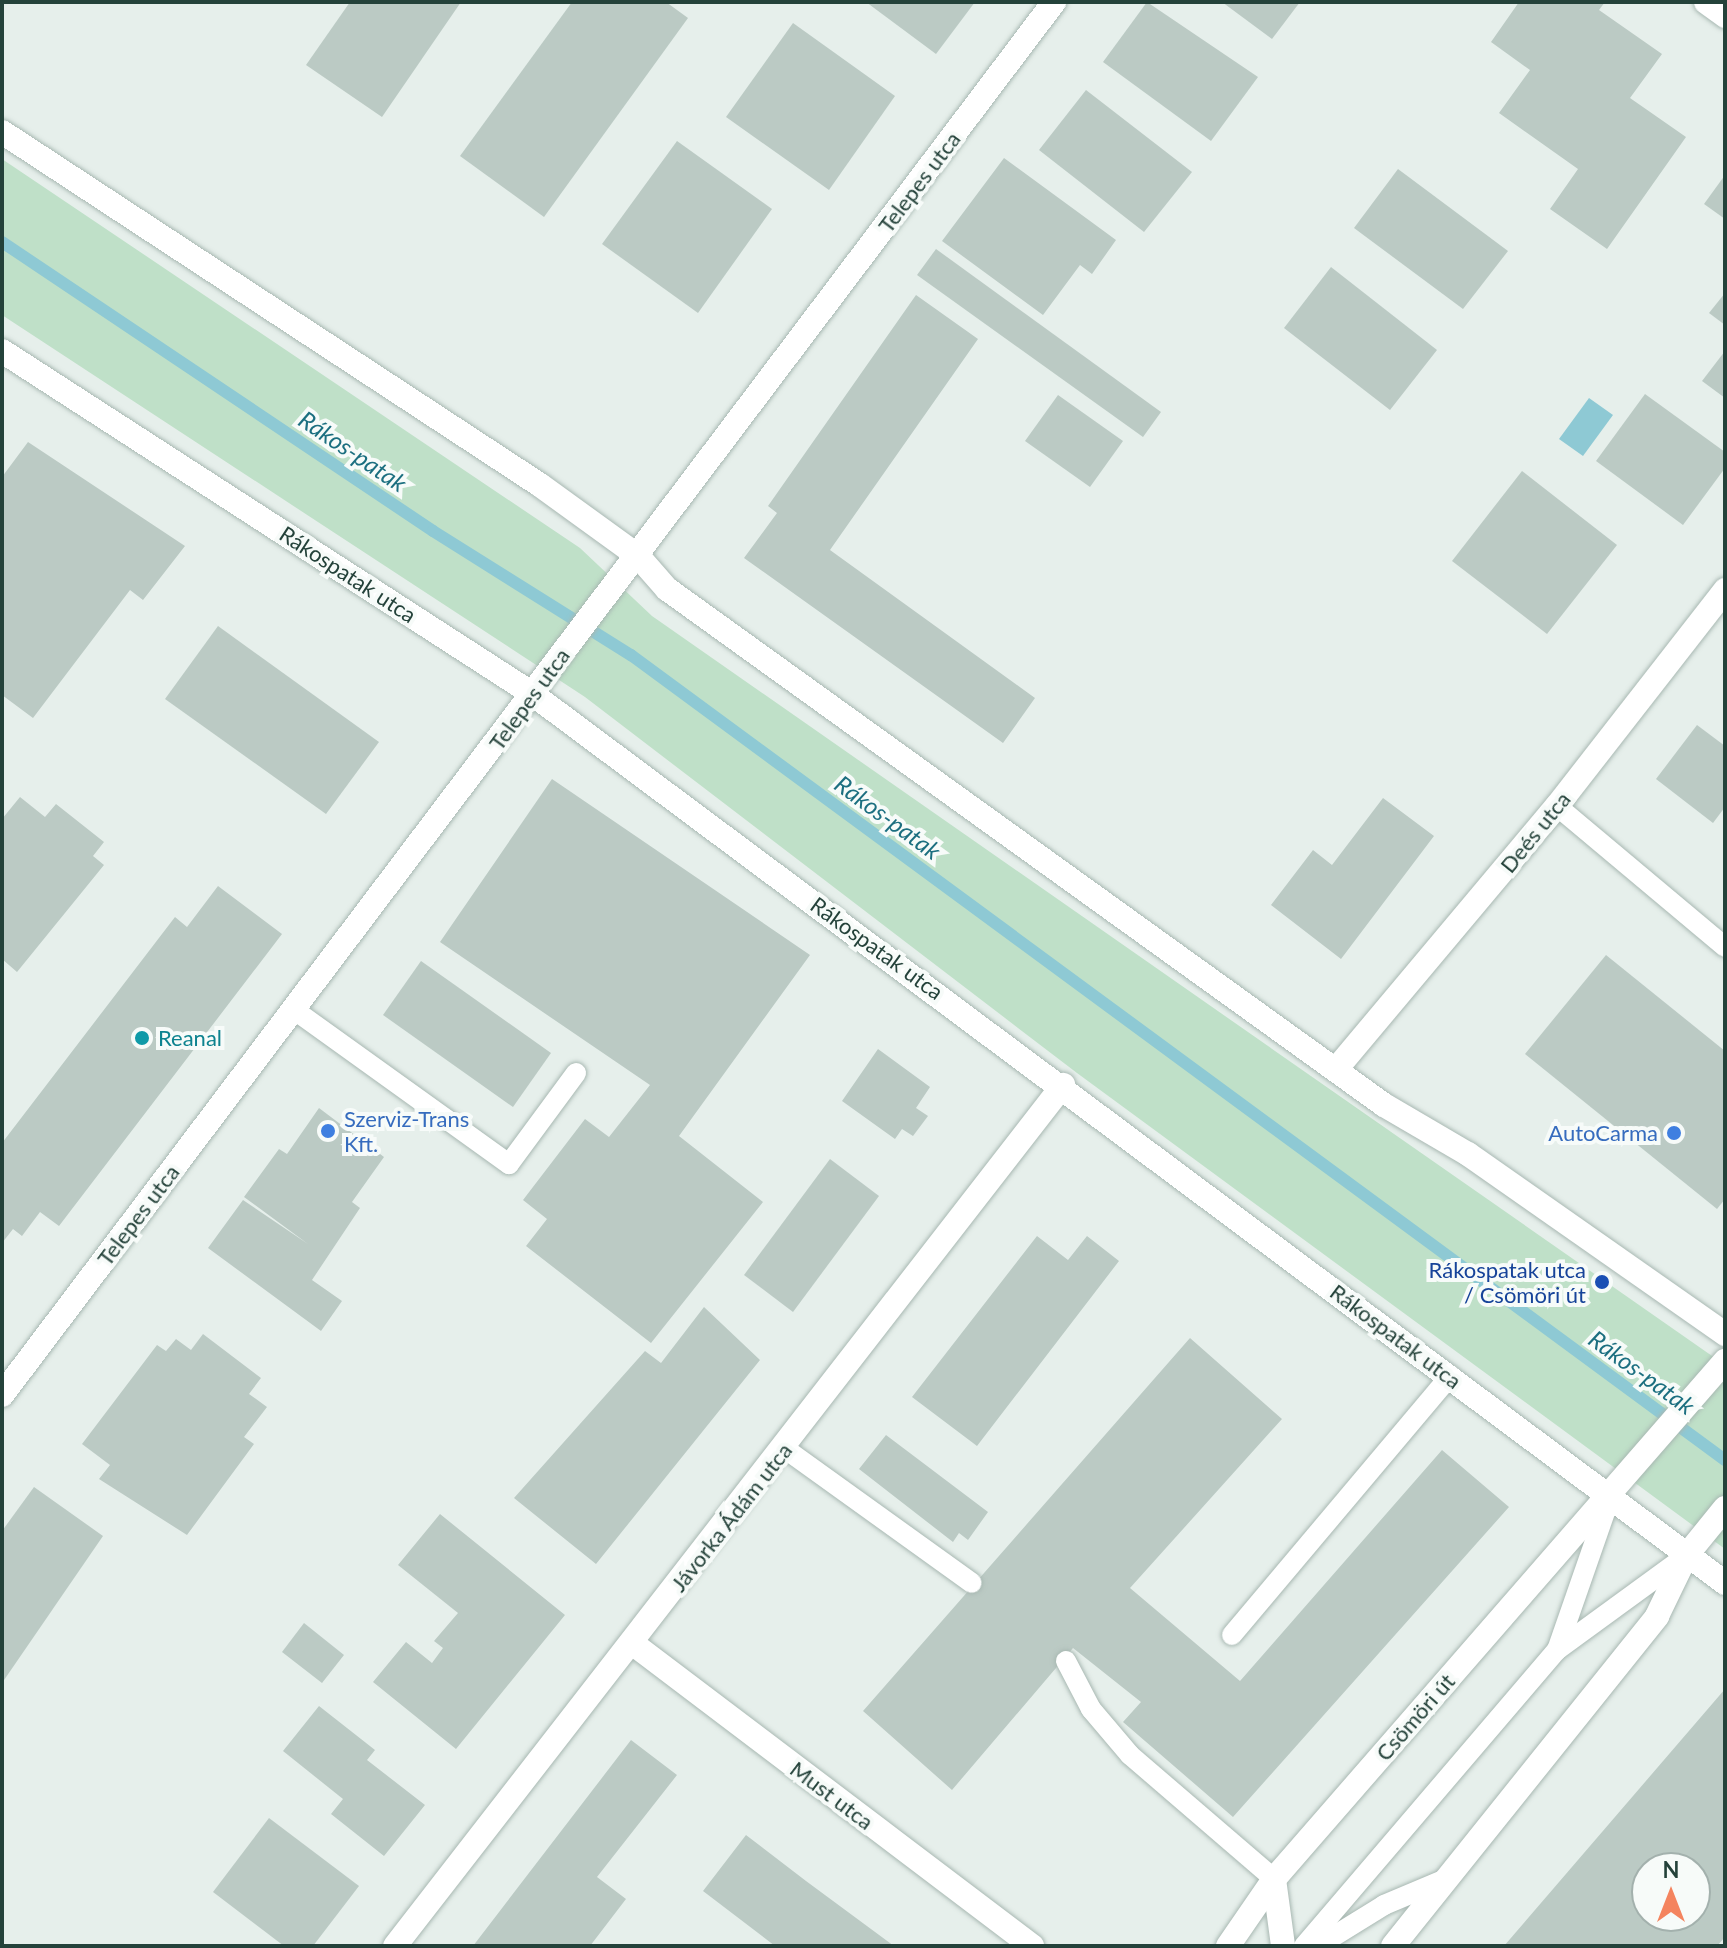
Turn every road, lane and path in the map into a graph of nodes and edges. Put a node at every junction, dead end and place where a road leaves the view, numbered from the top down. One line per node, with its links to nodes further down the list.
1 (1054, 2): 6 (street, Telepes utca)
2 (1706, 2): 3 (street)
3 (1725, 16)
4 (2, 132): 6 (street)
5 (2, 351): 8 (street, Rákospatak utca)
6 (638, 556): 8 (street, Telepes utca); 12 (street)
7 (1725, 590): 9 (street, Deés utca)
8 (531, 693): 11 (street, Telepes utca); 14 (street, Rákospatak utca)
9 (1557, 806): 10 (lane); 12 (street, Deés utca)
10 (1725, 947)
11 (293, 1009): 13 (lane); 18 (street, Telepes utca)
12 (1337, 1068): 15 (street)
13 (576, 1073)
14 (1063, 1085): 17 (street, Rákospatak utca); 19 (street, Jávorka Ádám utca)
15 (1725, 1334)
16 (1718, 1369): 20 (street, Csömöri út)
17 (1450, 1376): 20 (street, Rákospatak utca); 25 (lane)
18 (2, 1395)
19 (784, 1448): 23 (lane); 26 (street, Jávorka Ádám utca)
20 (1611, 1495): 22 (street, Rákospatak utca); 27 (lane, Csömöri út); 29 (street, Csömöri út)
21 (1725, 1508): 22 (street, Csömöri út)
22 (1686, 1556): 24 (street, Rákospatak utca); 27 (lane, Csömöri út); 30 (street, Csömöri út)
23 (972, 1583)
24 (1725, 1583)
25 (1232, 1635)
26 (632, 1643): 31 (street, Jávorka Ádám utca); 32 (street, Must utca)
27 (1557, 1650): 35 (lane, Csömöri út)
28 (1066, 1661): 29 (lane)
29 (1274, 1879): 33 (street, Csömöri út); 34 (street)
30 (1446, 1879): 36 (lane, Csömöri út); 37 (street, Csömöri út)
31 (395, 1946)
32 (1032, 1946)
33 (1228, 1946)
34 (1283, 1946)
35 (1304, 1946)
36 (1318, 1946)
37 (1393, 1946)

